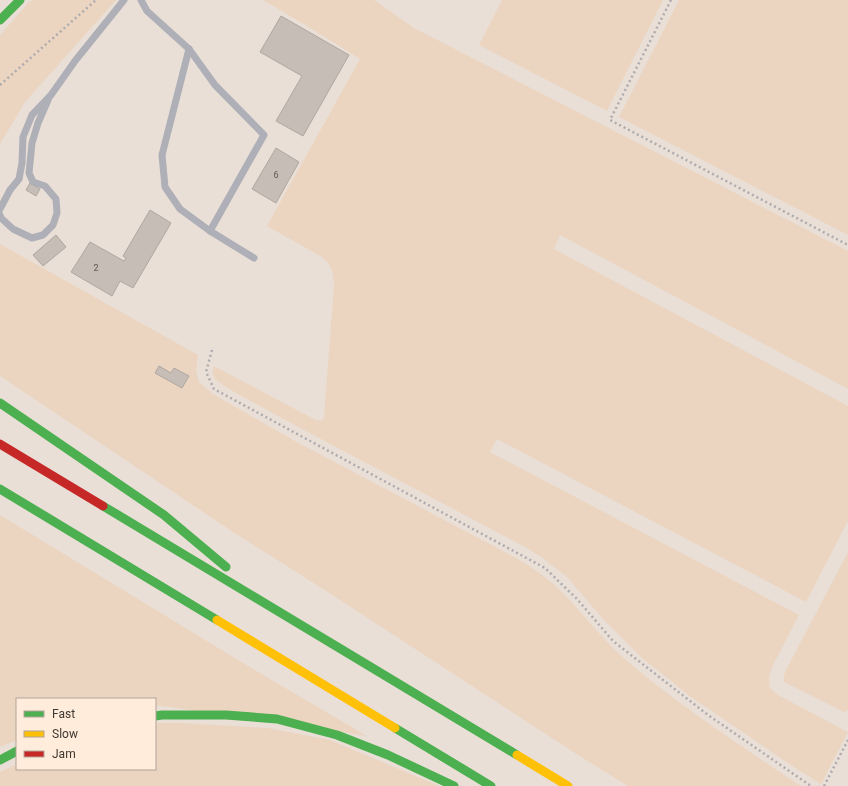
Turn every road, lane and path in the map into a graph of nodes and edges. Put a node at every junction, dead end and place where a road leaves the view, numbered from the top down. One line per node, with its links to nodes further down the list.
1 (20, 0): 6 (main road)
2 (96, 0): 8 (path)
3 (124, 0): 9 (lane)
4 (141, 0): 7 (lane)
5 (672, 0): 13 (path)
6 (0, 20)
7 (189, 49): 12 (lane); 12 (lane)
8 (0, 86)
9 (51, 95): 10 (lane); 11 (lane)
10 (0, 209)
11 (0, 215)
12 (210, 231): 14 (lane)
13 (848, 245)
14 (254, 258)
15 (212, 350): 27 (path)
16 (0, 403): 19 (main road)
17 (0, 444): 19 (main road)
18 (0, 489): 25 (main road)
19 (276, 610): 26 (main road)
20 (156, 716): 24 (main road)
21 (848, 740): 28 (path)
22 (16, 752): 23 (main road)
23 (0, 760)
24 (454, 786)
25 (492, 786)
26 (568, 786)
27 (811, 786)
28 (824, 786)

